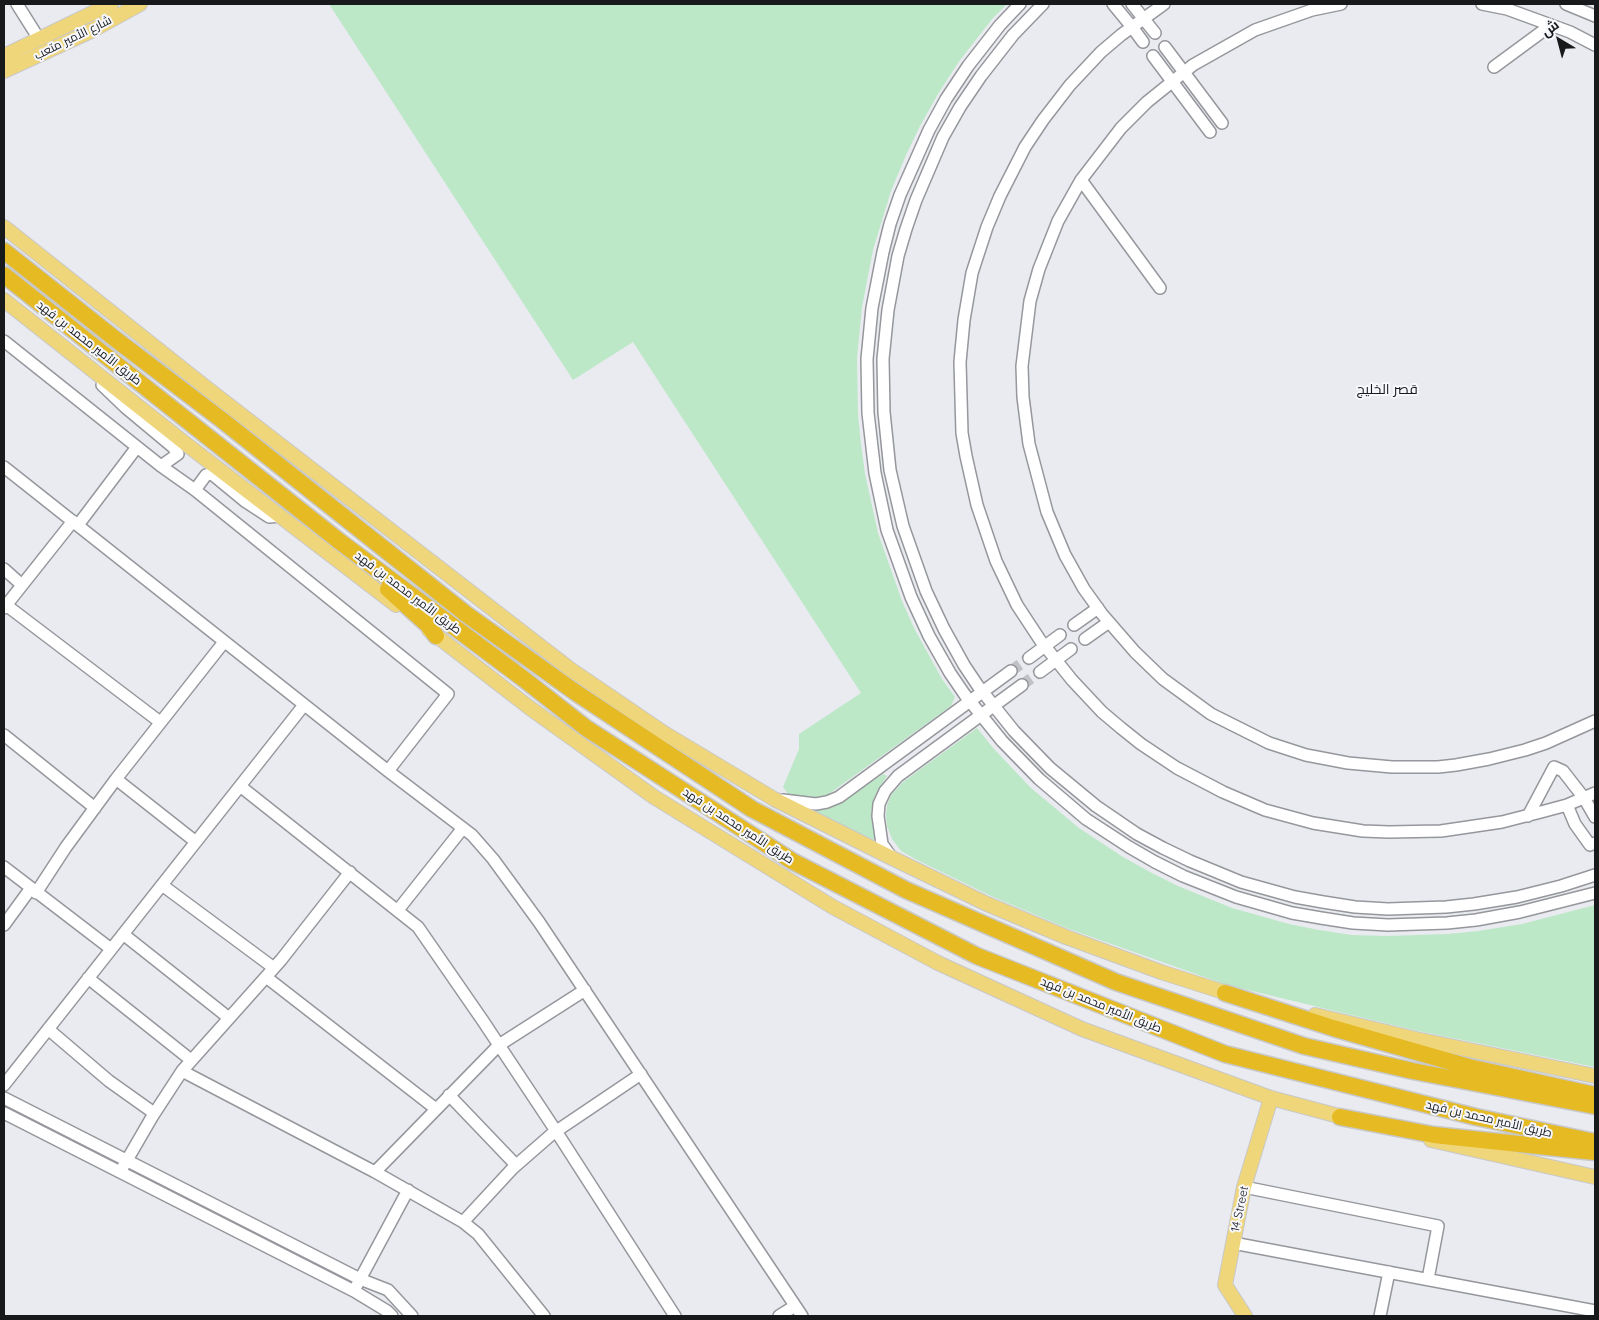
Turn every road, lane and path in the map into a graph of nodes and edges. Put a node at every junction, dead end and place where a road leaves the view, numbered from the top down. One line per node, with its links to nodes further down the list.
1 (17, 4): 19 (street)
2 (110, 4): 19 (main road, شارع الأمير متعب)
3 (128, 4): 17 (main road)
4 (140, 4): 17 (main road, شارع الأمير متعب)
5 (1020, 4): 64 (street)
6 (1043, 4): 63 (street)
7 (1113, 4): 16 (street)
8 (1132, 4): 14 (street)
9 (1164, 4): 14 (street)
10 (1341, 4): 27 (street)
11 (1482, 4): 15 (street)
12 (1566, 4): 13 (street)
13 (1595, 16)
14 (1144, 18): 16 (street); 18 (street)
15 (1551, 25): 21 (street); 25 (street)
16 (1132, 27): 20 (street); 56 (street)
17 (88, 32): 26 (main road, شارع الأمير متعب)
18 (1154, 33)
19 (39, 39): 23 (main road, شارع الأمير متعب)
20 (1143, 42)
21 (1595, 45)
22 (1165, 47): 27 (street)
23 (4, 56)
24 (1153, 56): 28 (street)
25 (1494, 67)
26 (4, 71)
27 (1184, 72): 28 (street); 29 (street)
28 (1173, 81): 30 (street); 31 (street)
29 (1222, 123)
30 (1210, 132)
31 (1080, 180): 35 (street); 49 (street)
32 (4, 227): 76 (main road)
33 (4, 251): 111 (highway, طريق الأمير محمد بن فهد)
34 (4, 275): 45 (highway, طريق الأمير محمد بن فهد)
35 (1160, 288)
36 (4, 300): 38 (main road)
37 (4, 341): 39 (street)
38 (85, 364): 40 (street); 43 (main road)
39 (137, 447): 40 (street); 44 (street)
40 (161, 466): 42 (street)
41 (4, 467): 44 (street)
42 (195, 490): 43 (street); 71 (street)
43 (280, 516): 52 (main road)
44 (76, 523): 47 (street); 55 (street)
45 (356, 554): 52 (highway); 117 (highway, طريق الأمير محمد بن فهد)
46 (4, 570): 47 (street)
47 (22, 585): 48 (street)
48 (5, 606): 69 (street)
49 (1098, 608): 50 (street); 51 (street)
50 (1109, 622): 54 (street); 68 (street)
51 (1074, 625)
52 (436, 636): 110 (main road)
53 (1060, 636): 56 (street)
54 (1085, 639)
55 (224, 642): 65 (street); 69 (street)
56 (1045, 647): 58 (street); 59 (street)
57 (1071, 649): 59 (street)
58 (1029, 658)
59 (1056, 661): 61 (street); 79 (street)
60 (1011, 671): 63 (street)
61 (1040, 672)
62 (1022, 685): 66 (street)
63 (983, 692): 64 (street); 66 (street)
64 (970, 702): 67 (street); 76 (street)
65 (304, 705): 71 (street); 73 (street)
66 (994, 706): 67 (street); 87 (street)
67 (981, 716): 84 (street); 90 (street)
68 (1595, 721)
69 (160, 722): 72 (street)
70 (4, 735): 78 (street)
71 (388, 771): 81 (street)
72 (116, 778): 78 (street); 82 (street)
73 (240, 786): 82 (street); 86 (street)
74 (1595, 793): 75 (street)
75 (1584, 798): 77 (street); 79 (street); 80 (street)
76 (774, 799): 84 (main road)
77 (1567, 805): 79 (street); 83 (street)
78 (95, 808): 89 (street)
79 (1528, 816)
80 (1595, 817)
81 (463, 828): 91 (street); 97 (street)
82 (196, 842): 88 (street)
83 (1595, 843)
84 (892, 858): 98 (main road)
85 (4, 866): 89 (street)
86 (350, 872): 91 (street); 95 (street)
87 (1595, 875)
88 (162, 885): 93 (street); 95 (street)
89 (34, 890): 92 (street); 94 (street)
90 (1595, 892)
91 (398, 910): 101 (street)
92 (4, 924)
93 (123, 934): 94 (street); 99 (street)
94 (111, 949): 96 (street)
95 (270, 972): 99 (street); 112 (street)
96 (88, 978): 100 (street); 102 (street)
97 (584, 990): 101 (street); 104 (street)
98 (1225, 993): 105 (main road); 108 (highway)
99 (229, 1018): 102 (street)
100 (48, 1029): 106 (street); 114 (street)
101 (500, 1045): 107 (street); 116 (street)
102 (191, 1060): 103 (street)
103 (182, 1071): 114 (street); 121 (street)
104 (641, 1074): 116 (street); 132 (street)
105 (1595, 1076)
106 (4, 1085)
107 (450, 1095): 112 (street); 120 (street)
108 (1595, 1095)
109 (4, 1098): 119 (street)
110 (1272, 1098): 115 (main road); 124 (main road, 14 Street)
111 (1595, 1106)
112 (436, 1109): 121 (street)
113 (4, 1113): 122 (street)
114 (154, 1114): 119 (street)
115 (1340, 1117): 118 (highway); 123 (main road)
116 (556, 1131): 120 (street); 138 (street)
117 (1595, 1142)
118 (1595, 1152)
119 (126, 1160): 122 (street); 129 (street)
120 (516, 1165): 126 (street)
121 (375, 1172): 125 (street)
122 (120, 1173): 131 (street)
123 (1595, 1177)
124 (1244, 1187): 127 (main road, 14 Street); 130 (street)
125 (408, 1190): 126 (street); 129 (street)
126 (462, 1222): 137 (street)
127 (1233, 1243): 128 (street); 140 (main road, 14 Street)
128 (1389, 1272): 130 (street); 141 (street)
129 (360, 1279): 131 (street); 136 (street)
130 (1428, 1279): 133 (street)
131 (354, 1291): 135 (street)
132 (798, 1311): 139 (street)
133 (1569, 1311): 134 (street)
134 (1595, 1311)
135 (392, 1316)
136 (412, 1316)
137 (544, 1316)
138 (675, 1316)
139 (779, 1316)
140 (1245, 1316)
141 (1380, 1316)

